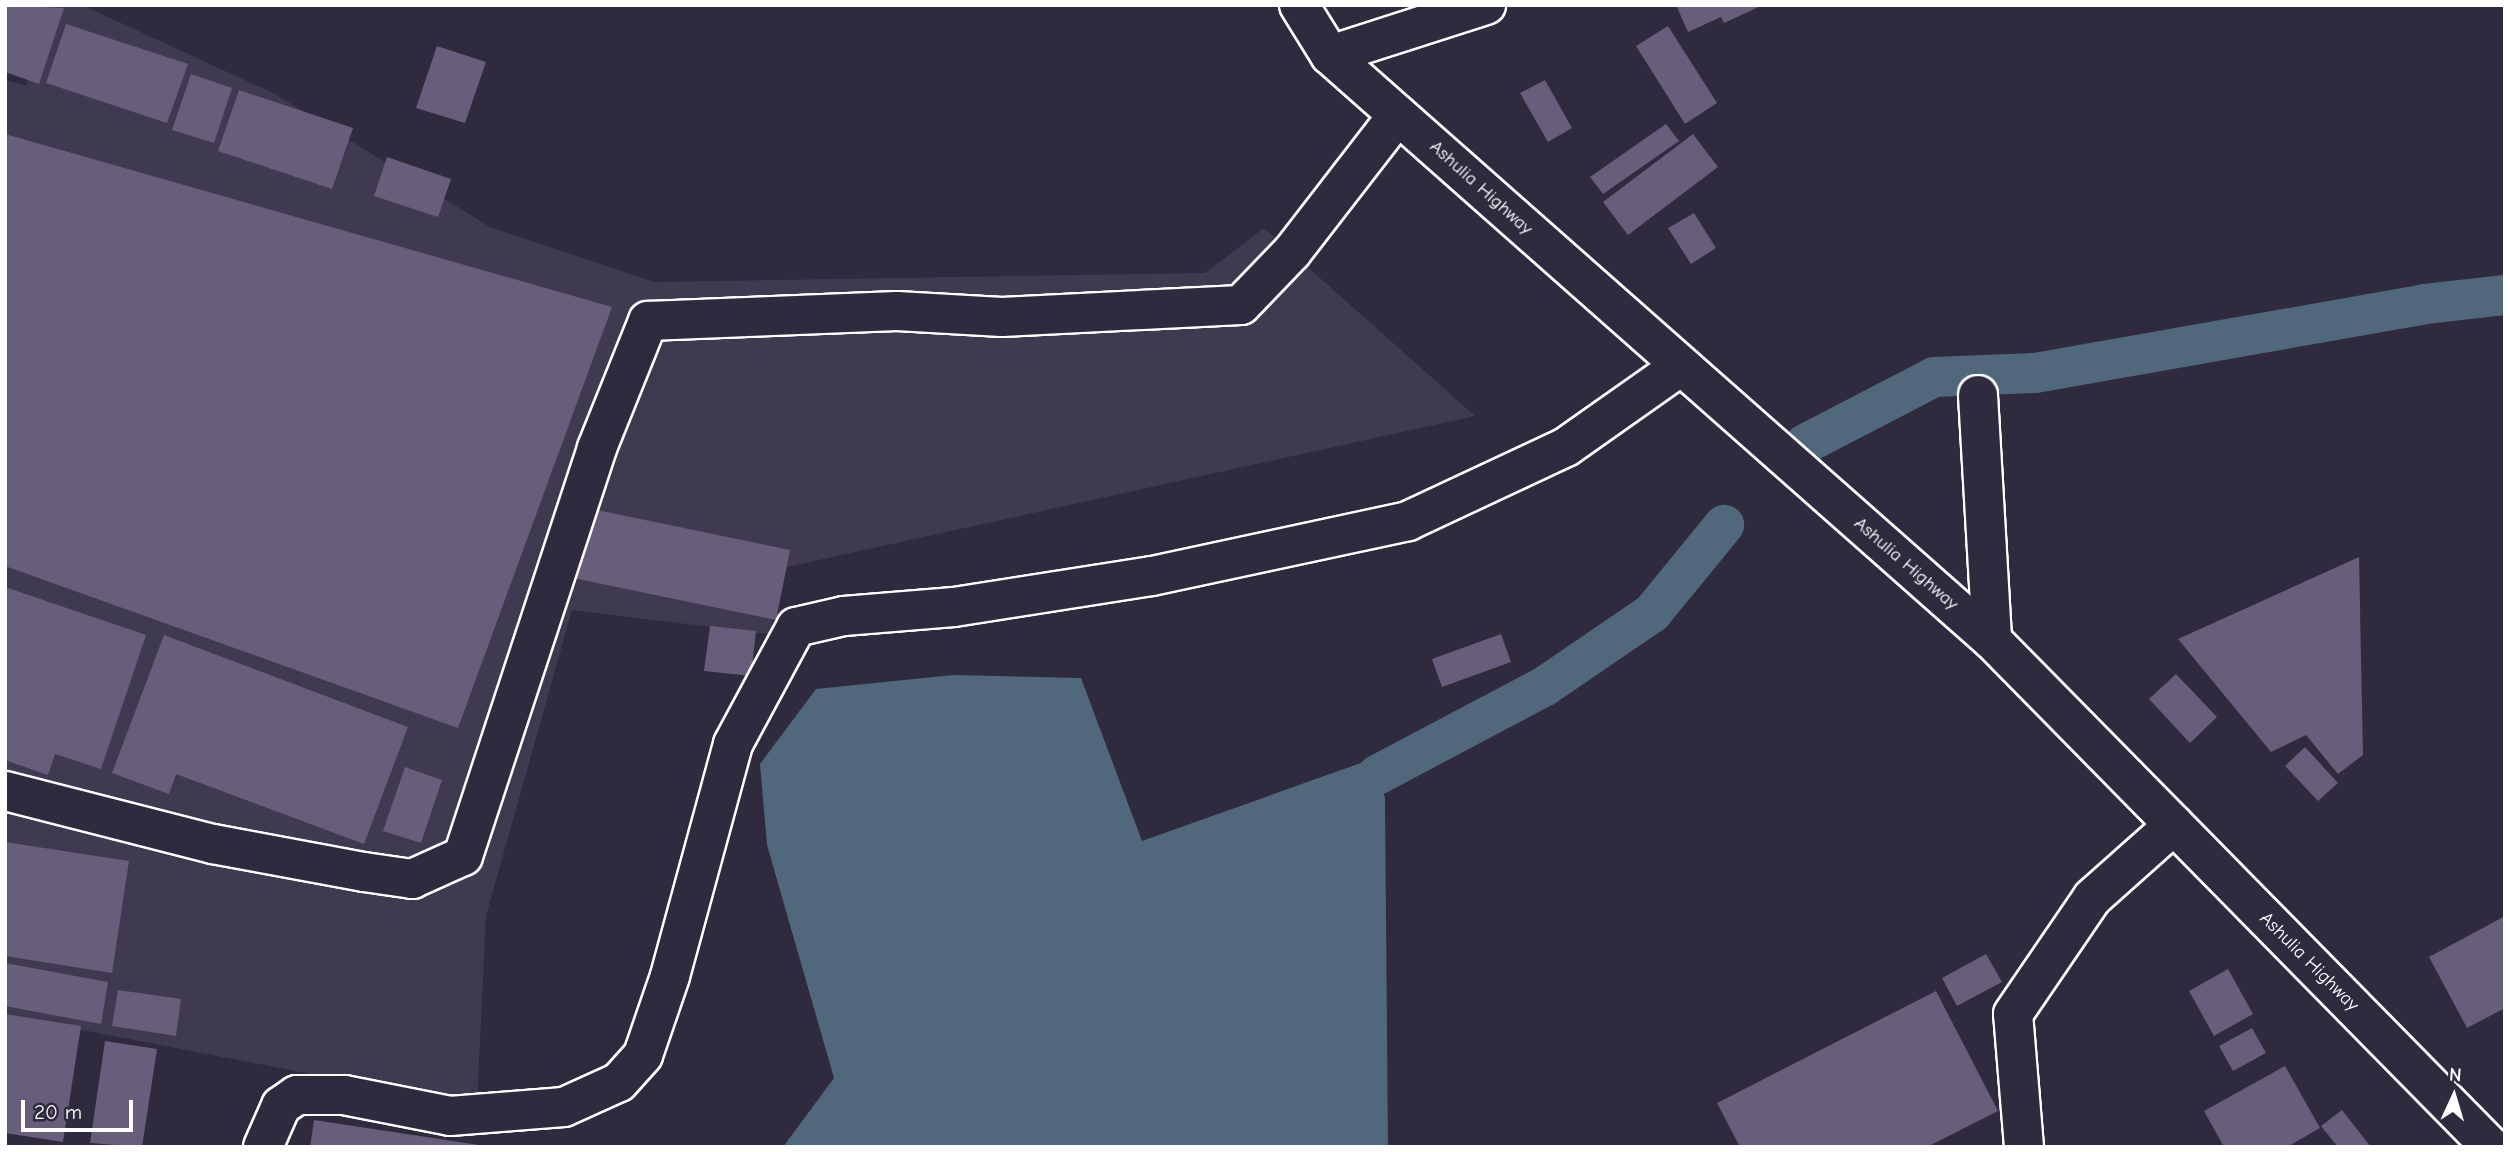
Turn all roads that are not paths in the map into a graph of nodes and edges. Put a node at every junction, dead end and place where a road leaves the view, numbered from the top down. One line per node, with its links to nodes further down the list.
1 (1299, 5): 3 (main road, Ashulia Highway)
2 (1486, 5): 3 (main road)
3 (1330, 55): 4 (main road, Ashulia Highway)
4 (1398, 115): 5 (main road, Ashulia Highway); 8 (main road)
5 (1681, 366): 7 (main road, Ashulia Highway); 10 (main road)
6 (1978, 395): 7 (main road)
7 (1992, 640): 9 (main road, Ashulia Highway)
8 (5, 791)
9 (2174, 825): 11 (main road); 12 (main road, Ashulia Highway)
10 (263, 1147)
11 (2024, 1147)
12 (2491, 1147)

